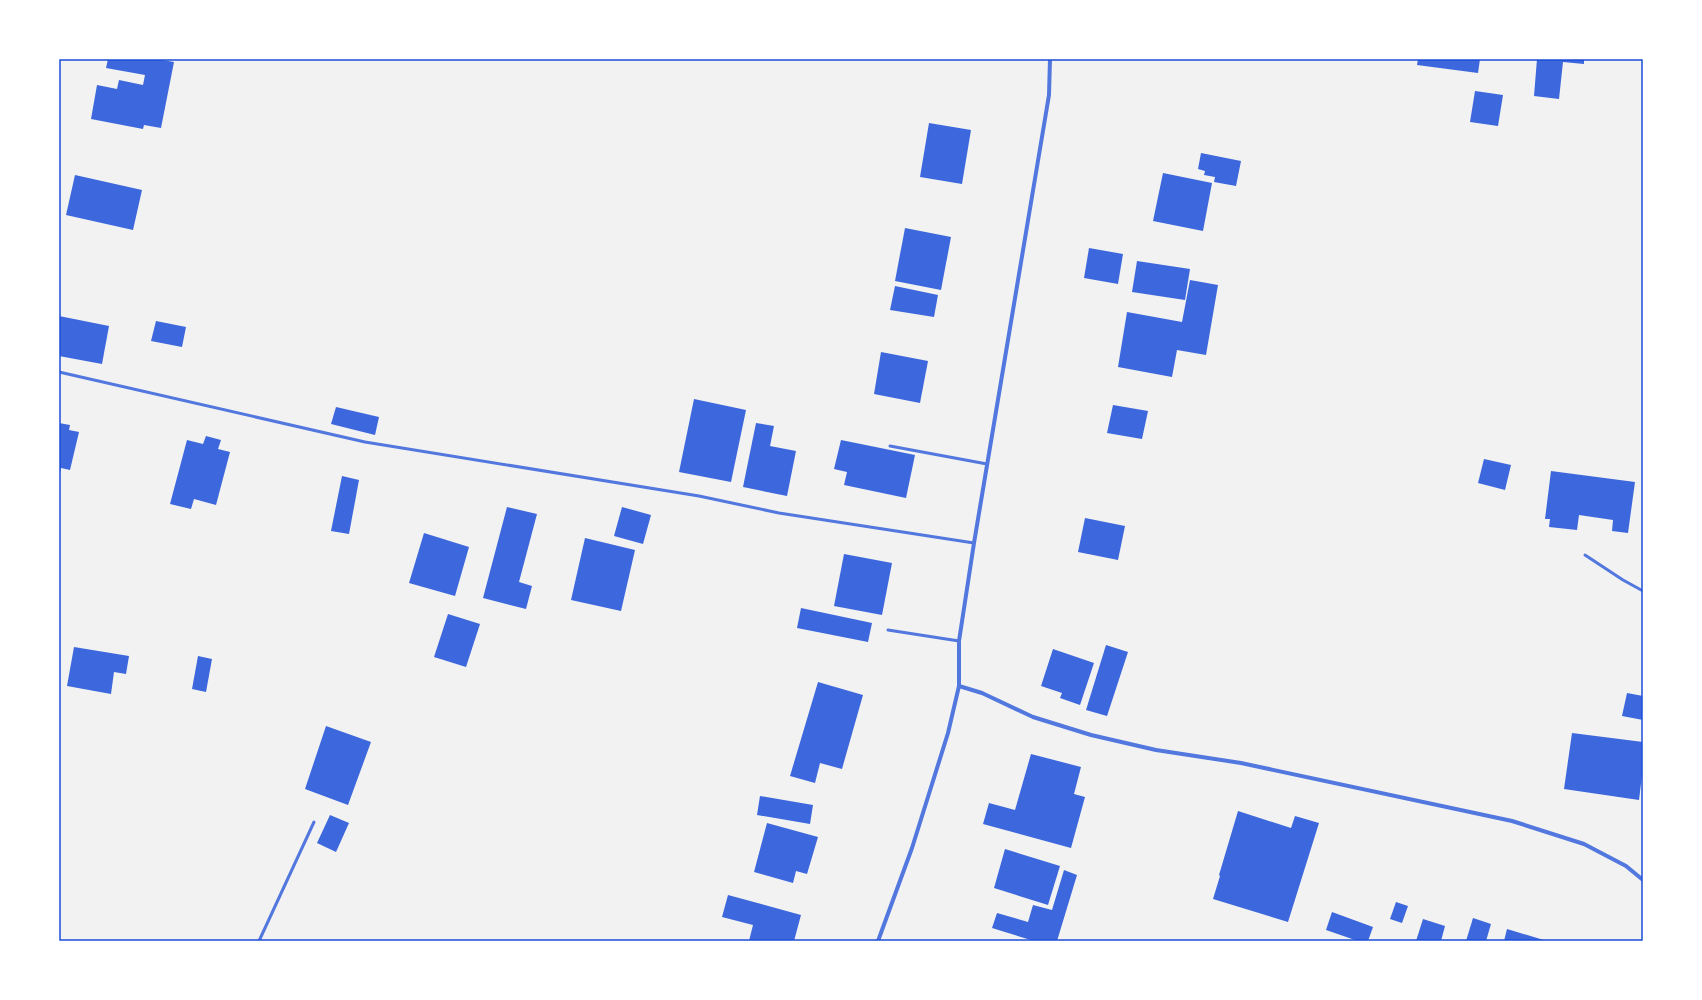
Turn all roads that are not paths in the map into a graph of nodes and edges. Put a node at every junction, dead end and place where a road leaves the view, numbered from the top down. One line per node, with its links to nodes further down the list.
1 (1050, 59): 4 (street)
2 (59, 372): 5 (lane)
3 (890, 446): 4 (lane)
4 (987, 464): 5 (street)
5 (974, 543): 9 (street)
6 (1585, 555): 7 (lane)
7 (1643, 591)
8 (888, 630): 9 (lane)
9 (959, 641): 10 (street)
10 (960, 686): 12 (street); 14 (street)
11 (314, 822): 13 (lane)
12 (1643, 880)
13 (259, 941)
14 (878, 941)

